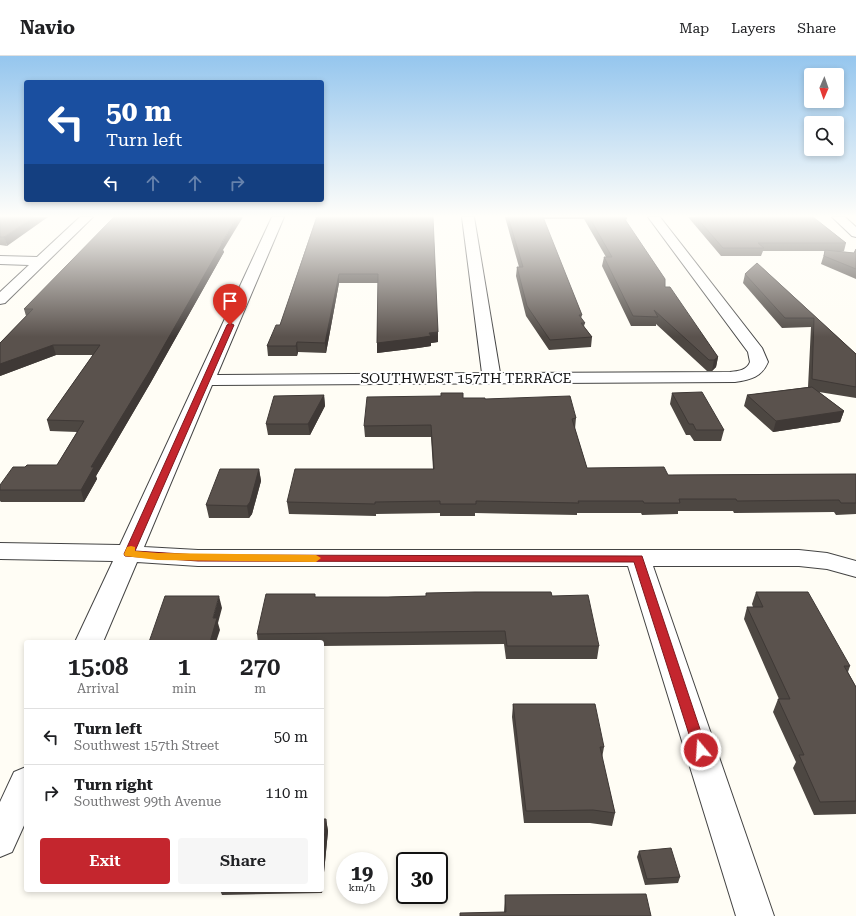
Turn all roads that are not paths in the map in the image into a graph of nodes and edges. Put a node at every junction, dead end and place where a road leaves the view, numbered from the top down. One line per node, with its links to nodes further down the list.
1 (46, 257): 6 (street)
2 (260, 257): 9 (street)
3 (474, 257): 8 (street)
4 (684, 257): 8 (street, SOUTHWEST 157TH TERRACE)
5 (0, 260): 6 (street)
6 (42, 261): 7 (street)
7 (0, 300)
8 (492, 378): 9 (street, SOUTHWEST 157TH TERRACE)
9 (206, 380): 11 (street)
10 (0, 551): 11 (street)
11 (129, 554): 12 (street); 14 (street)
12 (638, 559): 13 (street); 17 (street)
13 (856, 569)
14 (90, 640)
15 (24, 786): 16 (street)
16 (0, 840)
17 (755, 916)

